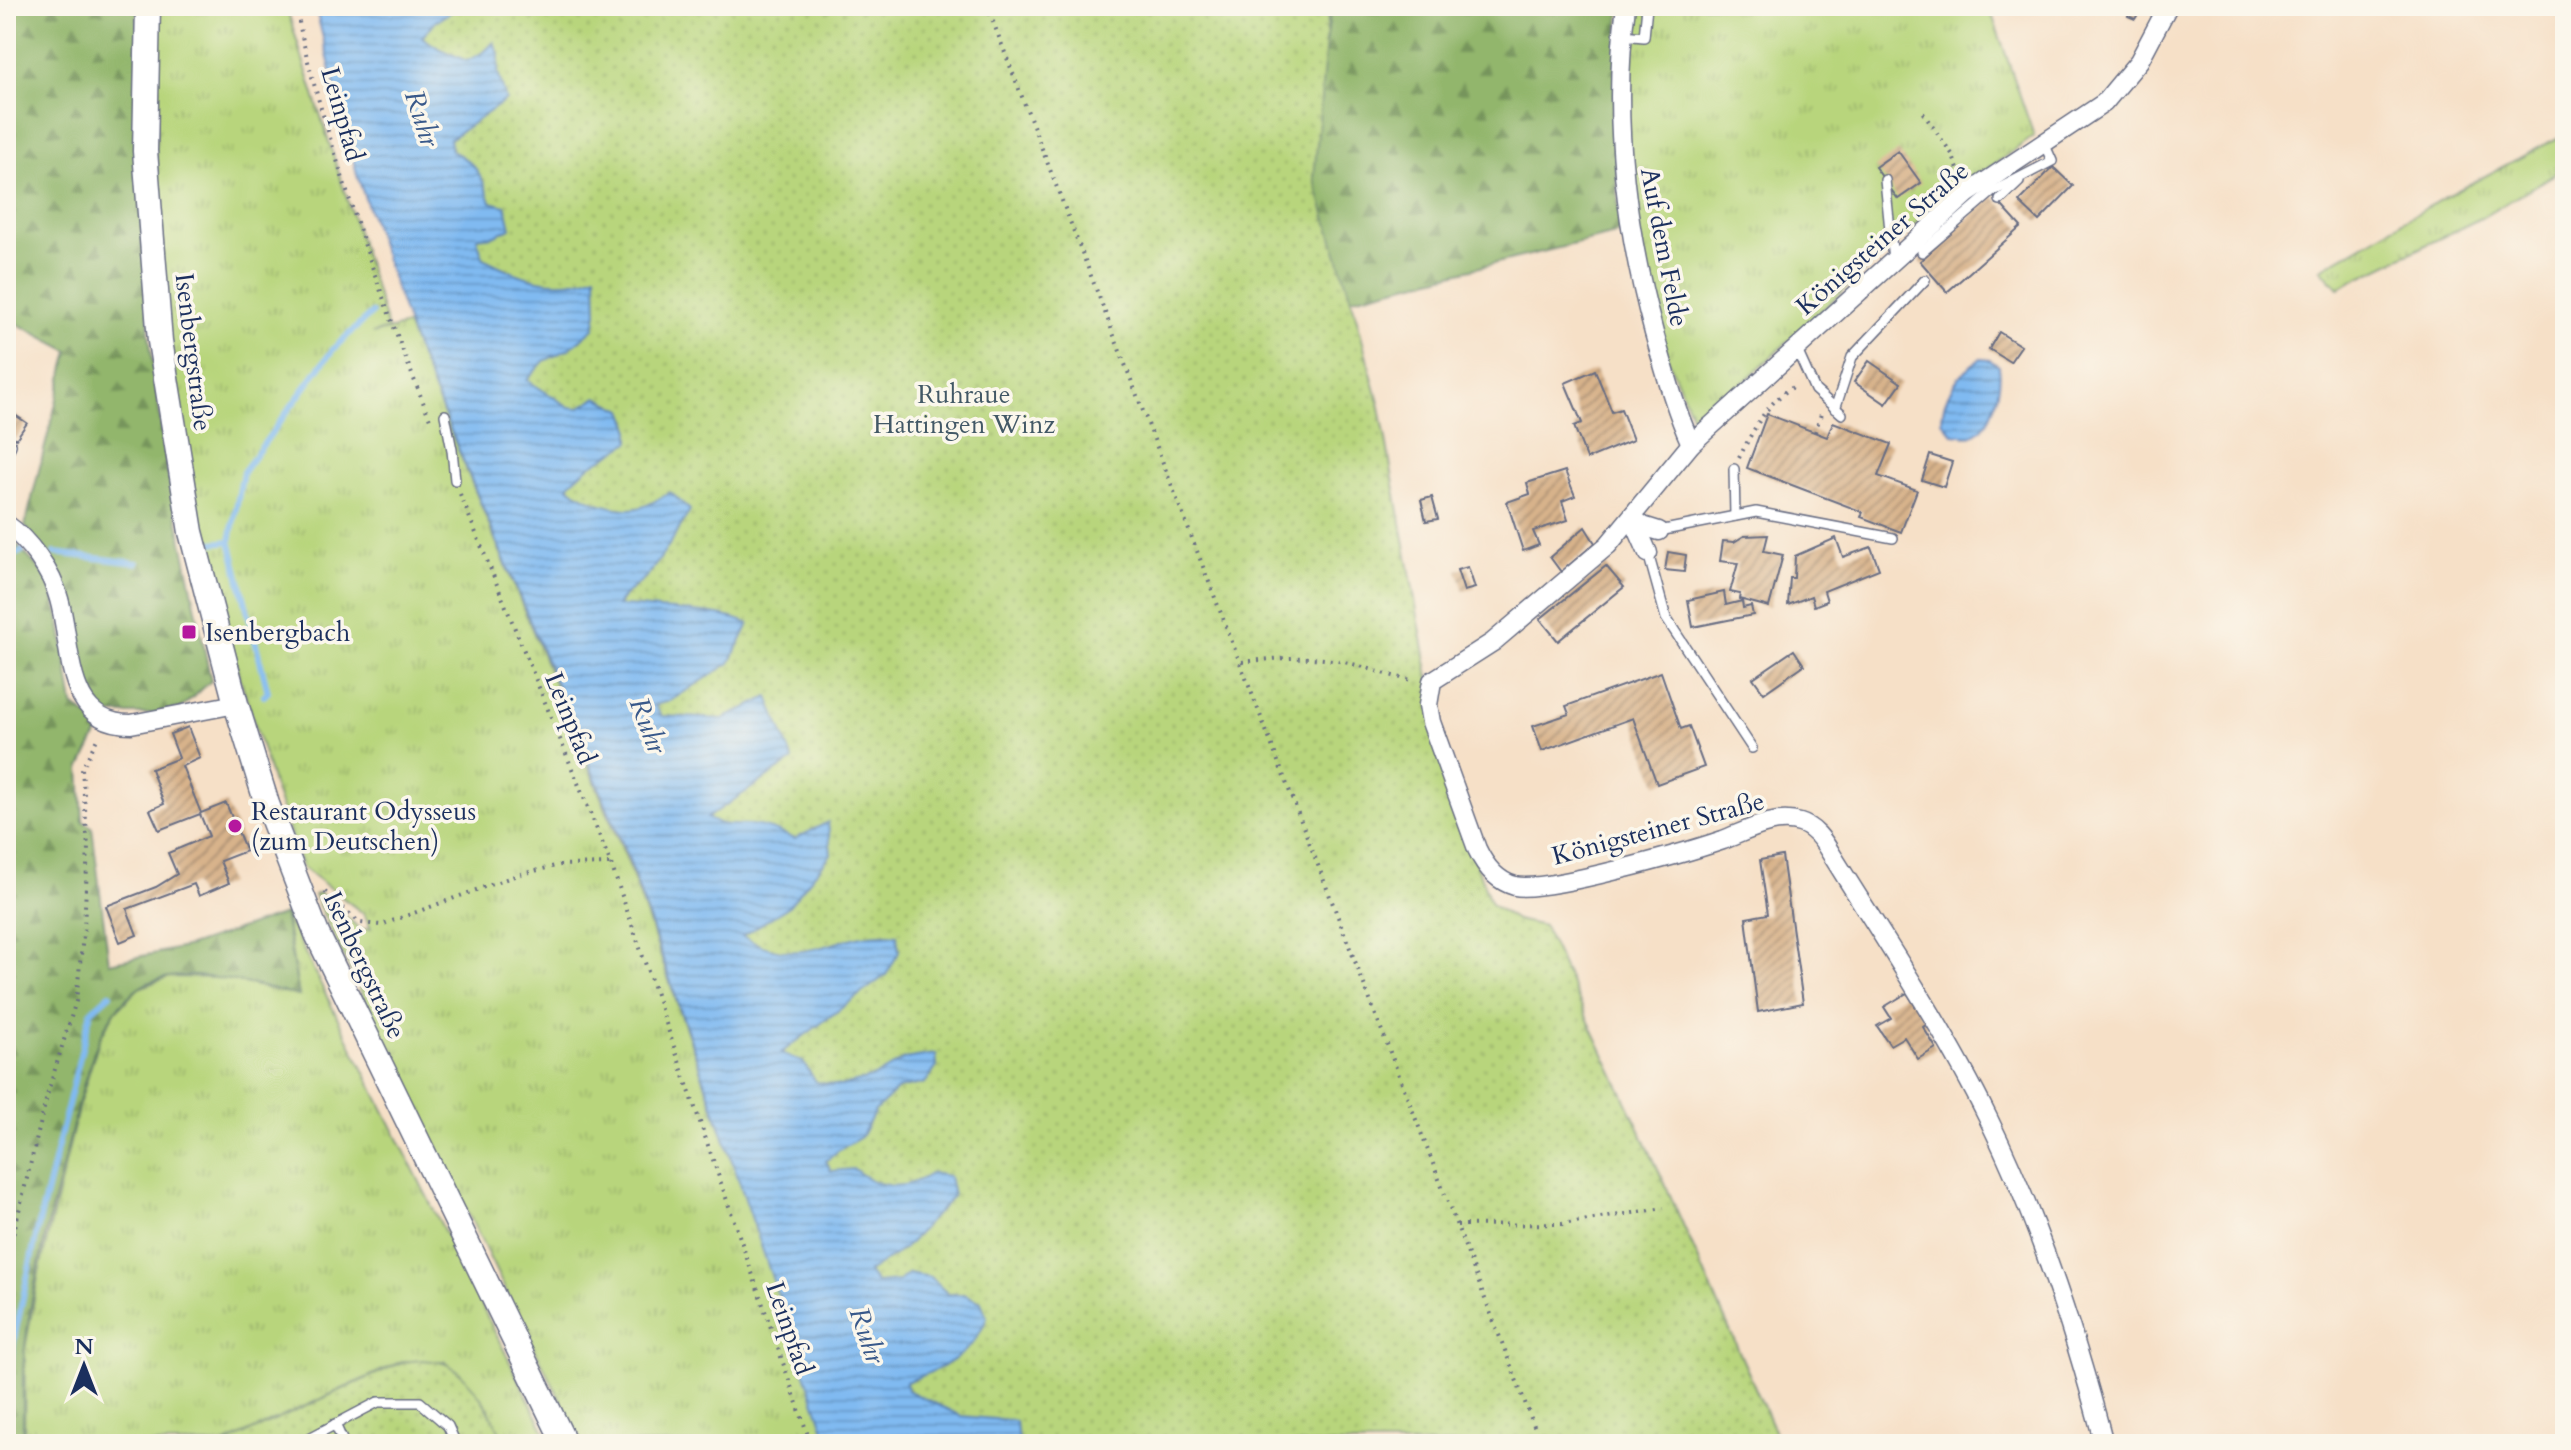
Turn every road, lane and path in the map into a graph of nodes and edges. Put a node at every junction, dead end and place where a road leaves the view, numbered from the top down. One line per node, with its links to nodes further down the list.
1 (148, 6): 34 (main road, Isenbergstraße)
2 (296, 6): 20 (path, Leinpfad)
3 (987, 6): 32 (path)
4 (1626, 6): 7 (street, Auf dem Felde)
5 (1647, 6): 7 (lane)
6 (2168, 6): 9 (street, Königsteiner Straße)
7 (1622, 35): 22 (street, Auf dem Felde)
8 (1923, 113): 12 (path)
9 (2044, 143): 10 (lane); 12 (street, Königsteiner Straße)
10 (2027, 174): 13 (lane); 14 (lane)
11 (1885, 180): 15 (lane)
12 (1967, 194): 15 (street, Königsteiner Straße)
13 (2000, 200)
14 (1922, 252)
15 (1893, 260): 17 (street, Königsteiner Straße)
16 (1925, 280): 18 (lane)
17 (1796, 348): 18 (lane); 22 (street, Königsteiner Straße)
18 (1810, 379): 24 (path)
19 (445, 415): 25 (lane)
20 (432, 425)
21 (6, 441): 23 (lane)
22 (1691, 444): 27 (street, Königsteiner Straße)
23 (6, 455)
24 (1734, 469): 26 (lane)
25 (455, 480): 37 (path, Leinpfad)
26 (1735, 516): 29 (lane); 30 (lane)
27 (1632, 517): 29 (street); 31 (street); 49 (street, Königsteiner Straße)
28 (6, 524): 35 (street)
29 (1659, 531)
30 (1893, 538)
31 (1648, 553): 36 (lane)
32 (1242, 662): 33 (path); 40 (path)
33 (1422, 681)
34 (236, 704): 35 (street); 38 (main road, Isenbergstraße)
35 (106, 721): 41 (path)
36 (1752, 748)
37 (611, 864): 38 (path); 47 (path, Leinpfad)
38 (299, 889): 46 (main road, Isenbergstraße)
39 (1664, 1208): 40 (path)
40 (1457, 1225): 48 (path)
41 (6, 1273)
42 (335, 1424): 43 (lane); 44 (lane); 45 (lane)
43 (298, 1444)
44 (344, 1444)
45 (456, 1444)
46 (565, 1444)
47 (811, 1444)
48 (1541, 1444)
49 (2104, 1444)

